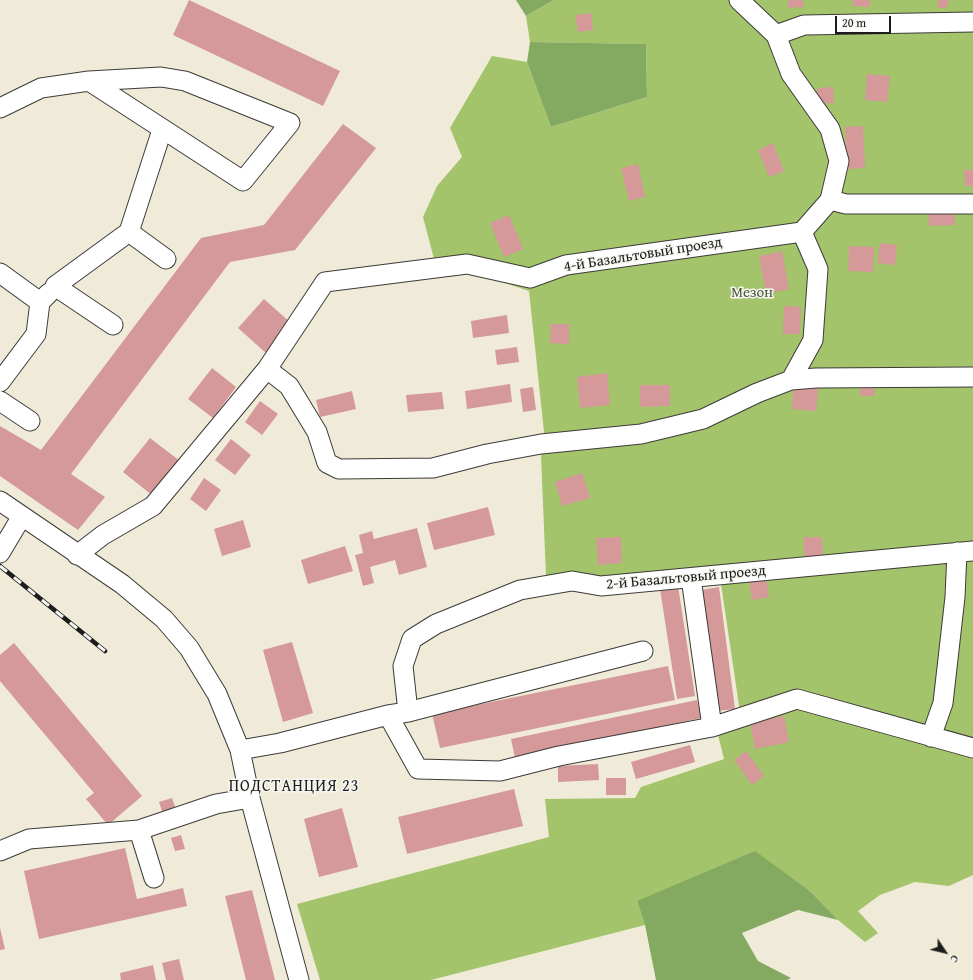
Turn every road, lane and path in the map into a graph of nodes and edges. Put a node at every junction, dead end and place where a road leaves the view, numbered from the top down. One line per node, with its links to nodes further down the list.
1 (739, 0): 3 (street)
2 (973, 22): 3 (street)
3 (776, 35): 7 (street)
4 (89, 81): 5 (street); 6 (street); 6 (street)
5 (0, 108)
6 (162, 130): 9 (street)
7 (830, 200): 8 (street); 10 (street)
8 (973, 204)
9 (130, 232): 11 (street); 13 (street)
10 (802, 232): 16 (street, 4-й Базальтовый проезд); 18 (street)
11 (166, 259)
12 (0, 274): 14 (street)
13 (55, 286): 14 (street); 15 (street)
14 (40, 302): 19 (street)
15 (113, 325)
16 (267, 369): 18 (street); 26 (street, 4-й Базальтовый проезд)
17 (973, 377): 18 (street)
18 (790, 380)
19 (0, 382)
20 (0, 401): 21 (street)
21 (30, 421)
22 (0, 500): 23 (street)
23 (22, 516): 25 (street); 26 (street)
24 (965, 551): 27 (street, 2-й Базальтовый проезд); 32 (street)
25 (0, 553)
26 (77, 555): 34 (street)
27 (691, 578): 29 (street, 2-й Базальтовый проезд); 31 (street)
28 (643, 651): 29 (street)
29 (408, 712): 30 (street)
30 (388, 715): 31 (street); 34 (street)
31 (712, 727): 32 (street)
32 (931, 737): 33 (street)
33 (973, 748)
34 (240, 750): 35 (street)
35 (250, 798): 36 (street); 39 (street)
36 (139, 830): 37 (street); 38 (street)
37 (0, 852)
38 (154, 878)
39 (299, 980)

